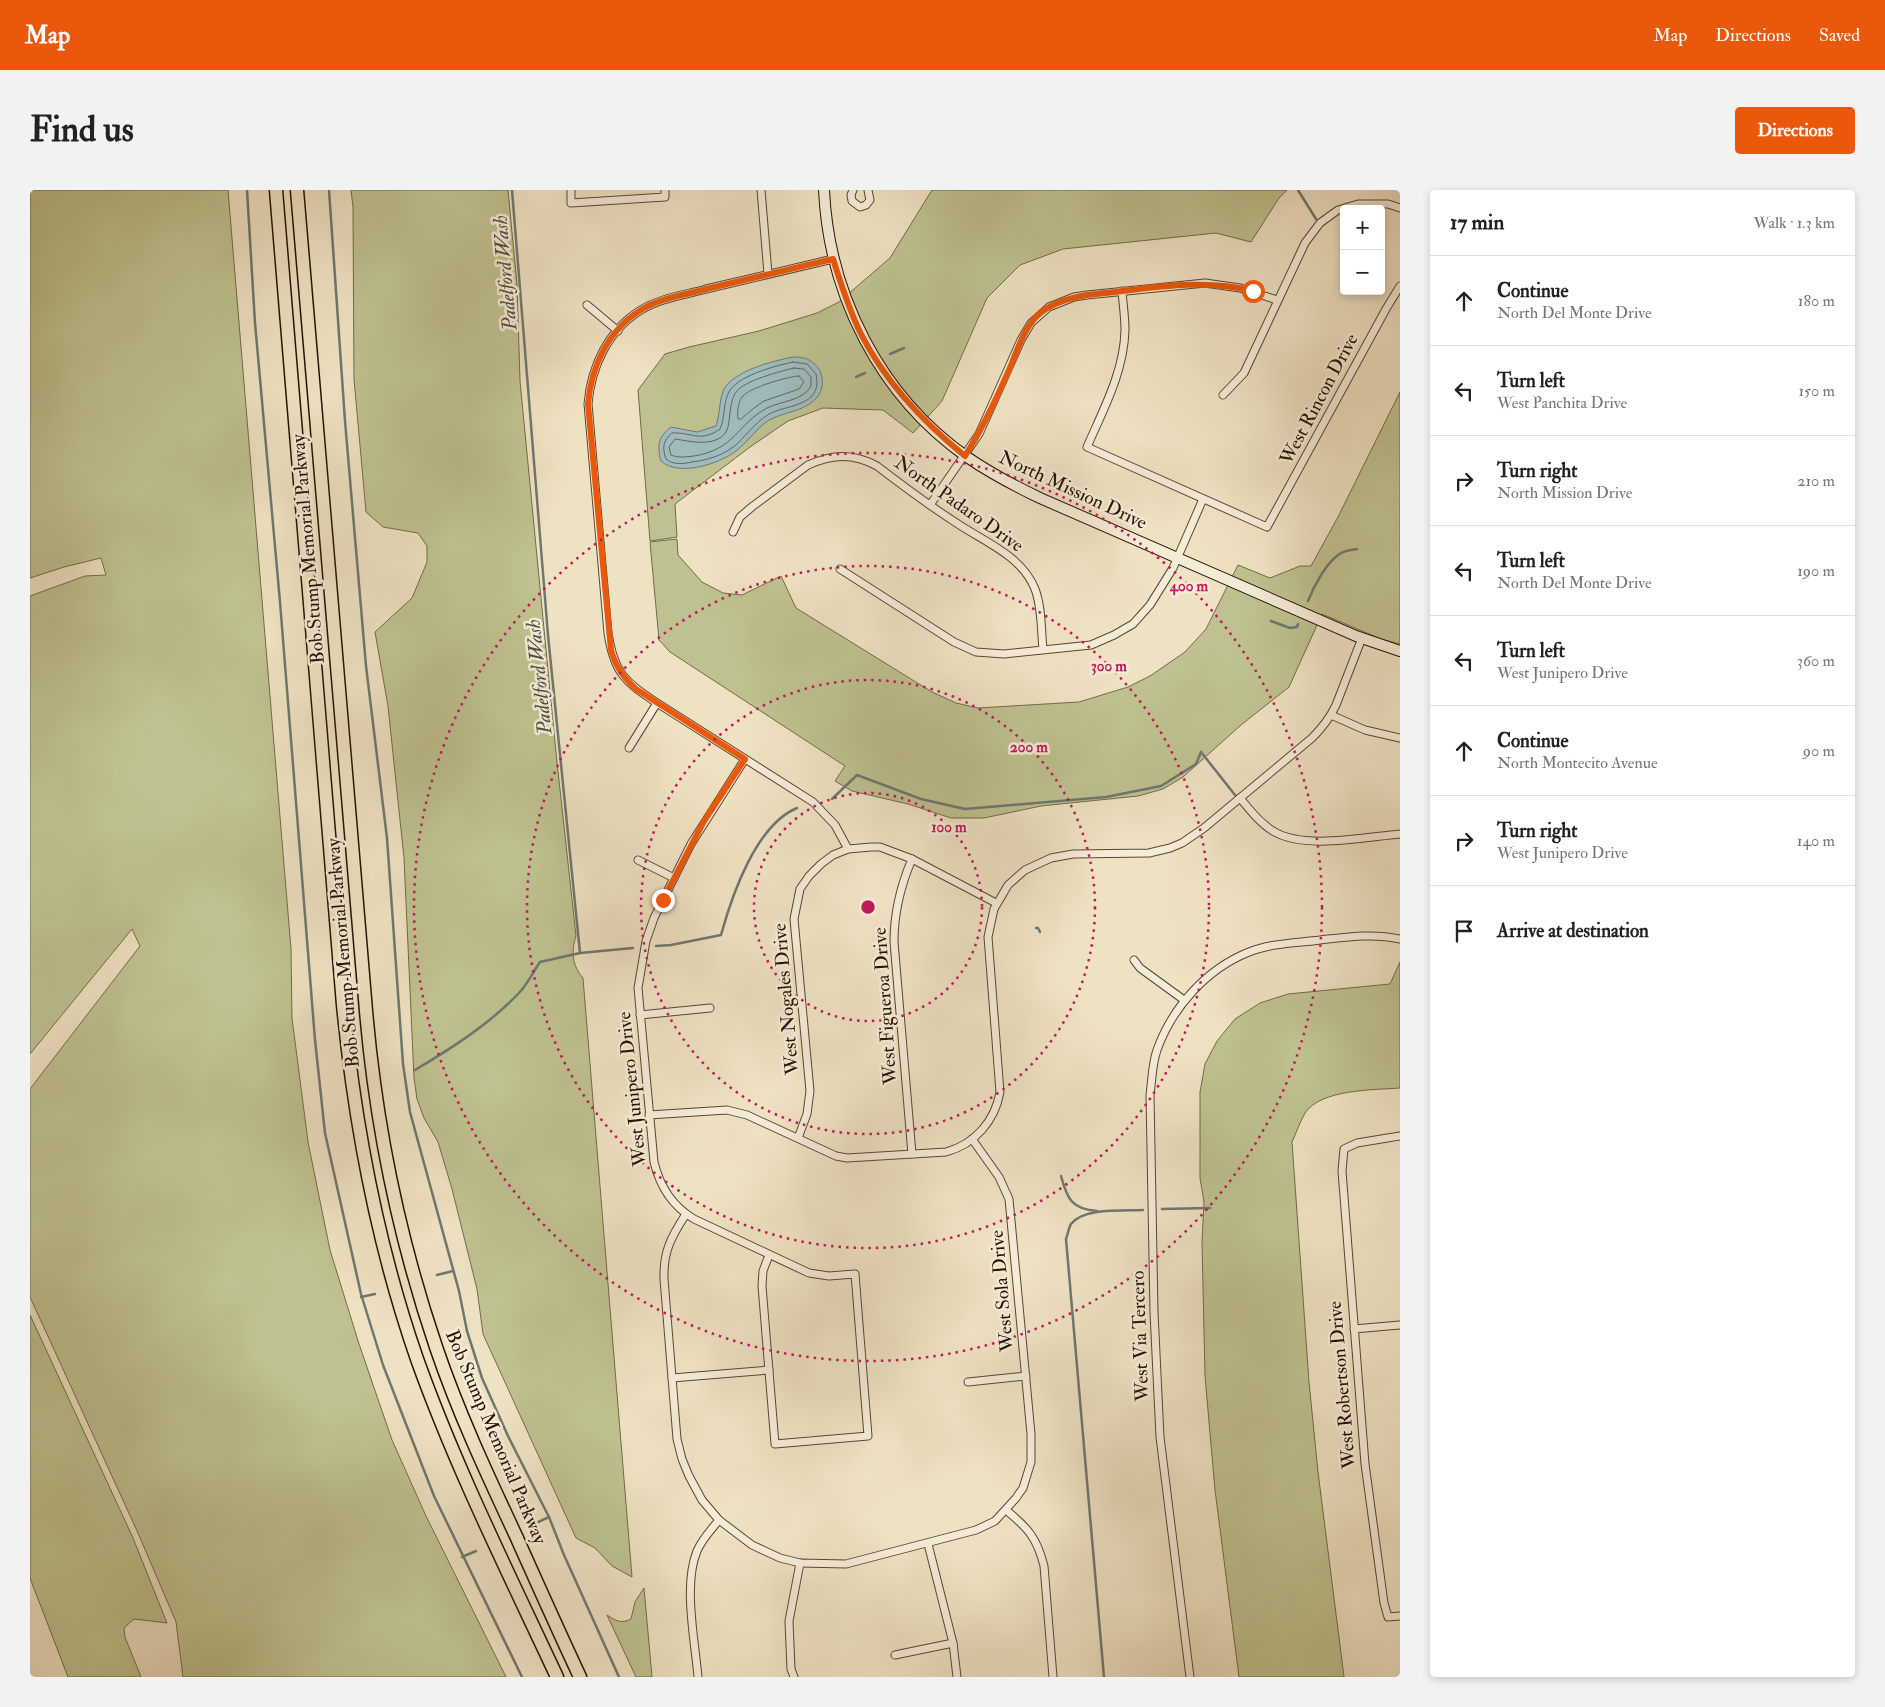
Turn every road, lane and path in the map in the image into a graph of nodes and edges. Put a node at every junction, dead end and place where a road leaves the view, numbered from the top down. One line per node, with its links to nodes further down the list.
1 (276, 190): 64 (highway, Bob Stump Memorial Parkway)
2 (297, 190): 65 (highway, Bob Stump Memorial Parkway)
3 (571, 190): 8 (street)
4 (761, 190): 11 (street)
5 (824, 190): 10 (street, North Mission Drive)
6 (853, 190): 7 (street)
7 (868, 190)
8 (665, 194)
9 (1400, 208): 14 (street)
10 (833, 259): 11 (street); 18 (street, North Mission Drive)
11 (768, 274): 16 (street)
12 (1400, 286): 19 (street, West Rincon Drive)
13 (1122, 292): 14 (street); 18 (street); 19 (street)
14 (1277, 300): 17 (street)
15 (587, 305): 16 (street)
16 (618, 331): 27 (street)
17 (1223, 395)
18 (965, 456): 20 (street); 22 (street, North Mission Drive)
19 (1203, 499): 22 (street)
20 (930, 505): 21 (street, North Padaro Drive); 25 (street, North Padaro Drive)
21 (733, 532)
22 (1178, 558): 24 (street, North Mission Drive); 25 (street)
23 (840, 569): 25 (street)
24 (1362, 638): 26 (street, North Mission Drive); 28 (street)
25 (1043, 650)
26 (1400, 651)
27 (657, 703): 30 (street); 31 (street)
28 (1331, 715): 29 (street); 32 (street)
29 (1400, 738)
30 (629, 748)
31 (745, 759): 34 (street); 37 (street, West Junipero Drive)
32 (1240, 798): 33 (street); 38 (street)
33 (1400, 834)
34 (848, 849): 36 (street); 46 (street, West Nogales Drive)
35 (638, 860): 37 (street)
36 (912, 860): 38 (street); 48 (street, West Figueroa Drive)
37 (674, 878): 43 (street, West Junipero Drive)
38 (996, 902): 47 (street)
39 (1400, 939): 41 (street, West Via Tercero)
40 (1134, 960): 41 (street)
41 (1184, 1000): 70 (street, West Via Tercero)
42 (710, 1008): 43 (street)
43 (640, 1015): 44 (street, West Junipero Drive)
44 (649, 1115): 46 (street); 49 (street, West Junipero Drive)
45 (1400, 1136): 52 (street, West Robertson Drive)
46 (798, 1138): 48 (street)
47 (972, 1139): 48 (street); 54 (street, West Sola Drive)
48 (912, 1154)
49 (686, 1214): 50 (street, West Junipero Drive); 55 (street)
50 (770, 1255): 53 (street); 53 (street, West Junipero Drive)
51 (1400, 1325): 52 (street)
52 (1354, 1328): 61 (street, West Robertson Drive)
53 (769, 1370): 55 (street)
54 (1026, 1376): 56 (street); 57 (street, West Sola Drive)
55 (672, 1378): 58 (street)
56 (968, 1382)
57 (1006, 1510): 59 (street, West Sola Drive); 69 (street)
58 (719, 1520): 60 (street, West Sola Drive); 66 (street)
59 (928, 1544): 60 (street, West Sola Drive); 62 (street)
60 (800, 1563): 67 (street)
61 (1400, 1616)
62 (953, 1643): 63 (street); 68 (street)
63 (895, 1655)
64 (557, 1677)
65 (580, 1677)
66 (698, 1677)
67 (794, 1677)
68 (957, 1677)
69 (1054, 1677)
70 (1190, 1677)

